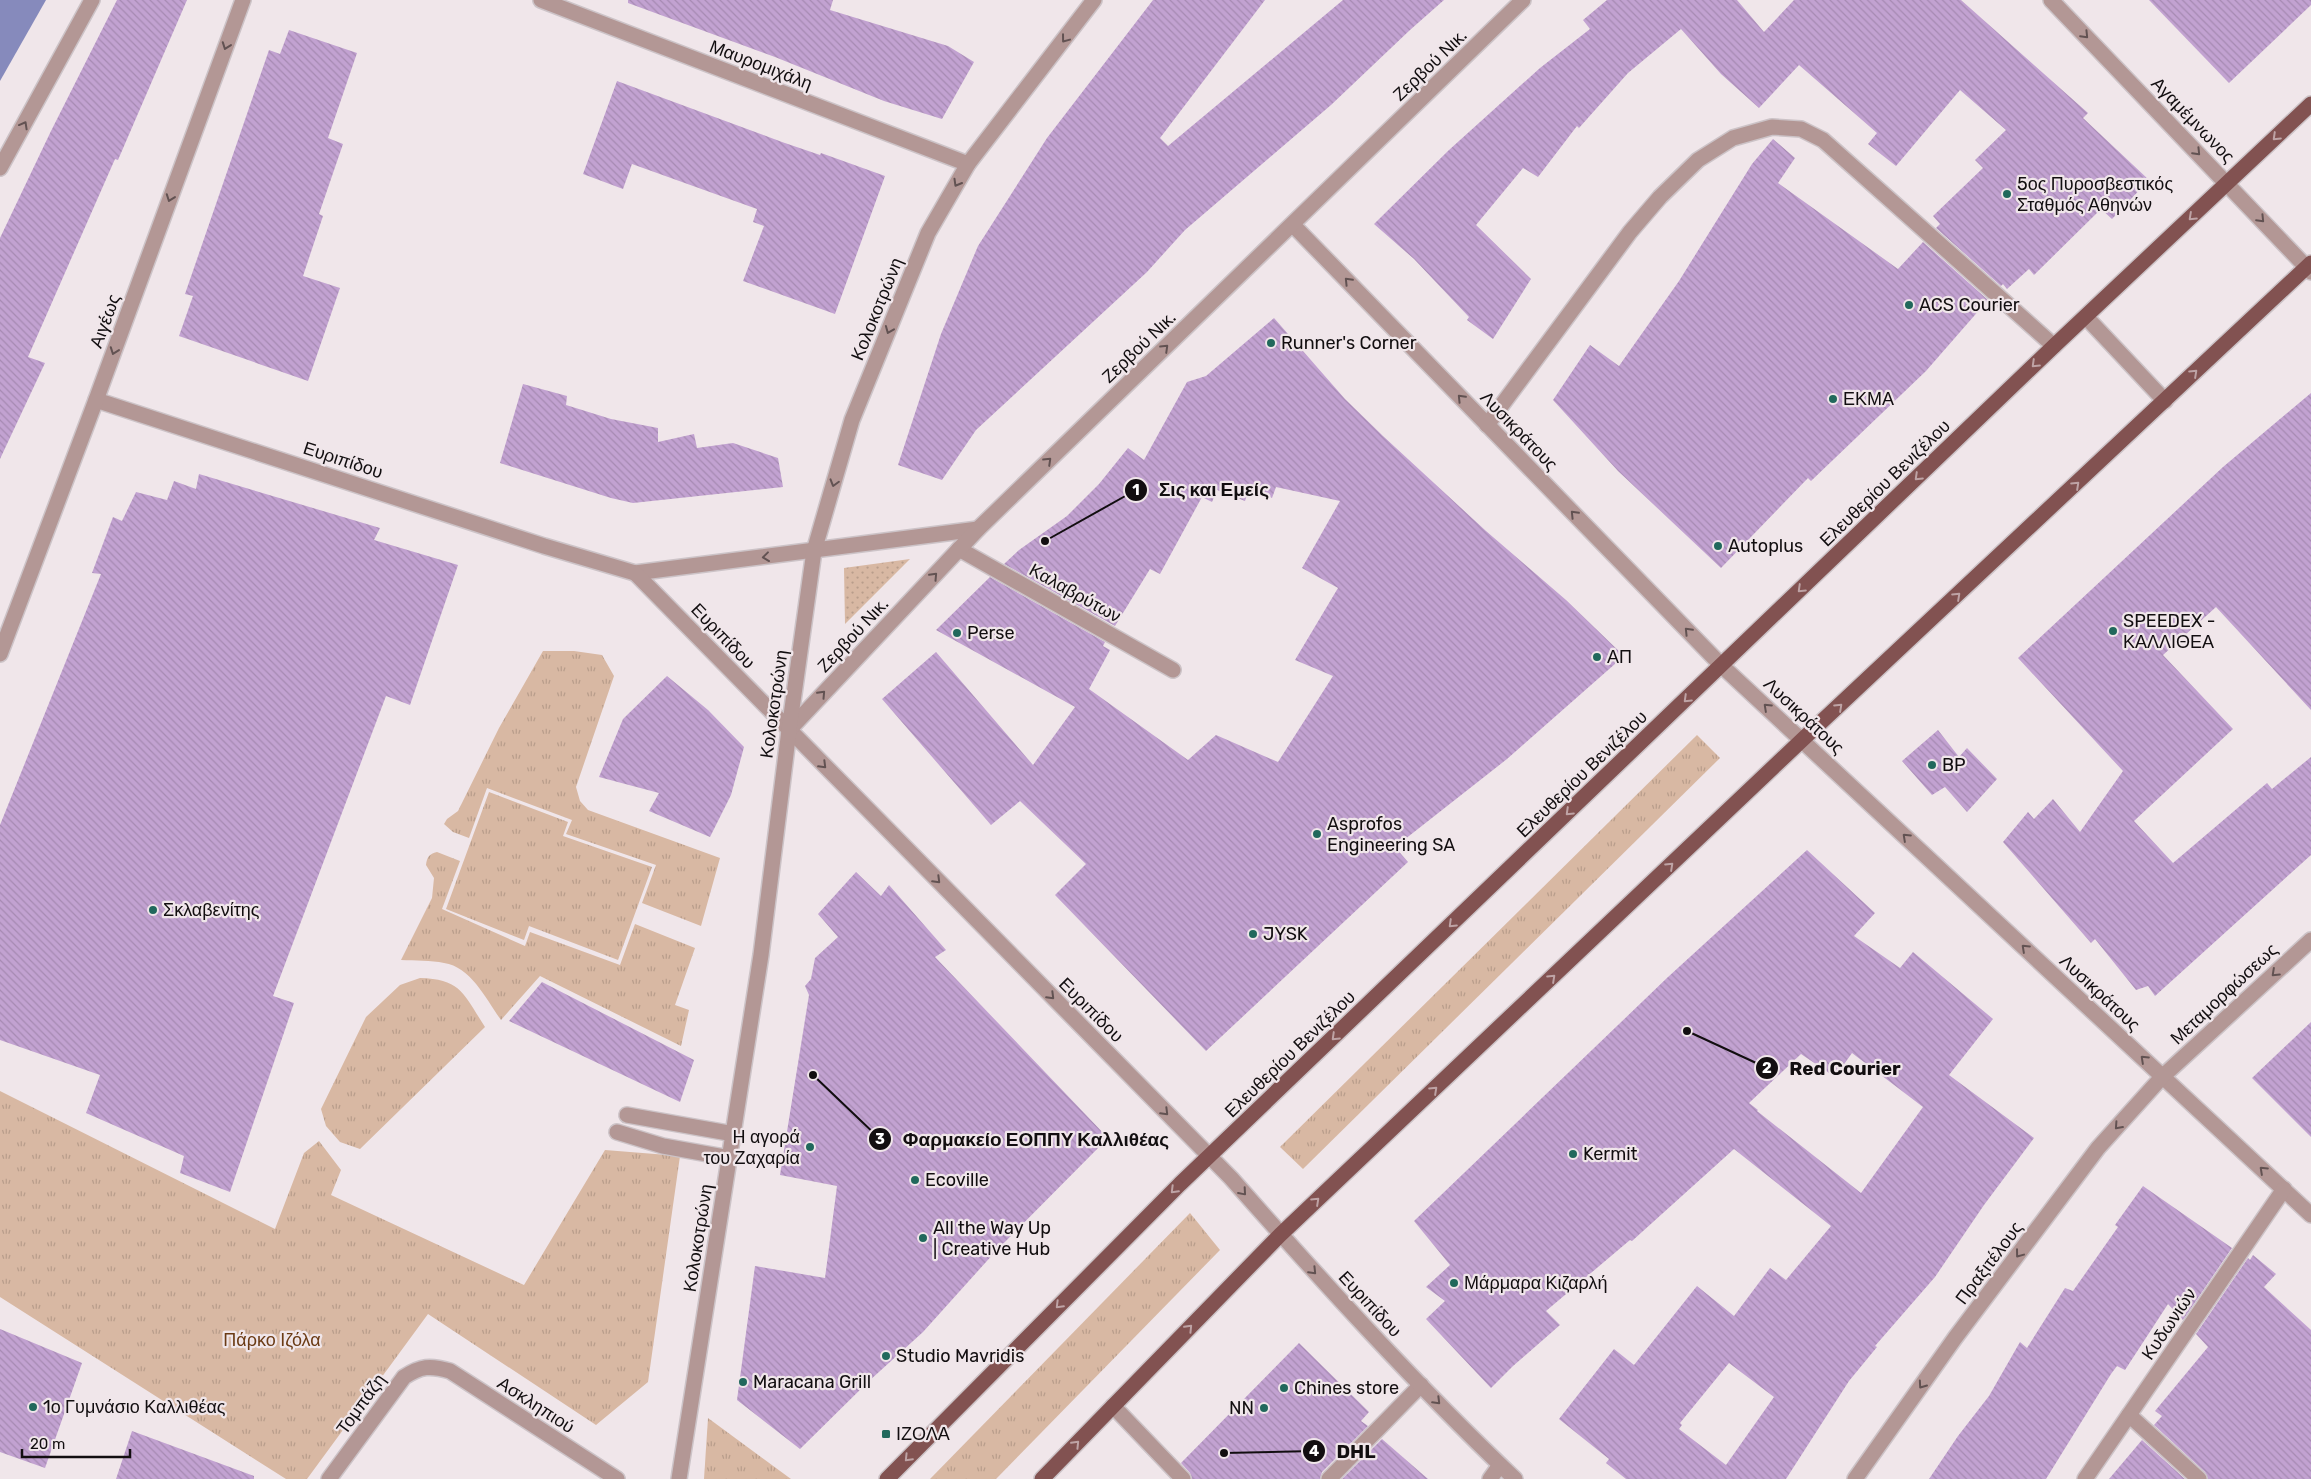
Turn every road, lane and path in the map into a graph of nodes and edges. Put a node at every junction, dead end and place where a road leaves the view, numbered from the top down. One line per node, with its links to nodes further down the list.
1 (92, 0): 9 (street, one-way to 1)
2 (243, 0): 15 (street, Αιγέως, one-way to 15)
3 (541, 0): 8 (street, Μαυρομιχάλη)
4 (1094, 0): 8 (street, Κολοκοτρώνη, one-way to 8)
5 (1523, 0): 11 (street, Ζερβού Νικ.)
6 (2051, 0): 10 (street, Αγαμέμνωνος, one-way to 10)
7 (2311, 104): 10 (main road, Ελευθερίου Βενιζέλου, one-way to 10)
8 (968, 164): 20 (street, Κολοκοτρώνη, one-way to 20)
9 (0, 168)
10 (2227, 183): 12 (street, Αγαμέμνωνος, one-way to 12); 13 (main road, Ελευθερίου Βενιζέλου, one-way to 13)
11 (1293, 225): 17 (street, Λυσικράτους, one-way to 11); 18 (street, Ζερβού Νικ., one-way to 11)
12 (2310, 268): 16 (main road, one-way to 12)
13 (2086, 316): 14 (main road, Ελευθερίου Βενιζέλου); 16 (street)
14 (2054, 346): 17 (street); 23 (main road, Ελευθερίου Βενιζέλου, one-way to 23)
15 (96, 400): 21 (street, Ευριπίδου); 22 (street, Αιγέως)
16 (2165, 400): 26 (main road, one-way to 16)
17 (1487, 424): 23 (street, Λυσικράτους, one-way to 17)
18 (978, 530): 19 (street, Ζερβού Νικ.); 20 (street, Ευριπίδου)
19 (959, 549): 24 (street, Καλαβρύτων); 25 (street, Ζερβού Νικ., one-way to 19)
20 (814, 551): 21 (street, Ευριπίδου, one-way to 21); 25 (street, Κολοκοτρώνη)
21 (635, 573): 25 (street, Ευριπίδου)
22 (0, 654)
23 (1722, 666): 26 (street, Λυσικράτους, one-way to 23); 32 (main road, Ελευθερίου Βενιζέλου, one-way to 32)
24 (1173, 670)
25 (789, 730): 31 (street, Κολοκοτρώνη); 32 (street, Ευριπίδου, one-way to 32)
26 (1802, 740): 28 (street, Λυσικράτους, one-way to 26); 36 (main road, one-way to 26)
27 (2311, 940): 28 (street, Μεταμορφώσεως, one-way to 28)
28 (2162, 1076): 34 (street, Λυσικράτους, one-way to 28); 51 (street, Πραξιτέλους, one-way to 51)
29 (627, 1115): 31 (street)
30 (617, 1132): 33 (street)
31 (734, 1134): 33 (street, Κολοκοτρώνη)
32 (1210, 1157): 36 (street, Ευριπίδου, one-way to 36); 45 (main road, Ελευθερίου Βενιζέλου, one-way to 45)
33 (730, 1158): 44 (street, Κολοκοτρώνη)
34 (2284, 1189): 35 (street, Λυσικράτους); 40 (street, Κυδωνιών)
35 (2311, 1215)
36 (1280, 1235): 38 (street, Ευριπίδου, one-way to 38); 39 (main road, one-way to 36)
37 (434, 1366): 42 (street, Τομπάζη); 43 (street, Ασκληπιού)
38 (1422, 1386): 41 (street, Ευριπίδου, one-way to 41); 48 (street)
39 (1113, 1406): 46 (main road, one-way to 39); 47 (street)
40 (2129, 1415): 52 (street, Κυδωνιών); 53 (street)
41 (1500, 1465): 49 (street); 50 (street, Ευριπίδου)
42 (329, 1479)
43 (617, 1479)
44 (679, 1479)
45 (887, 1479)
46 (1042, 1479)
47 (1183, 1479)
48 (1329, 1479)
49 (1490, 1479)
50 (1515, 1479)
51 (1855, 1479)
52 (2085, 1479)
53 (2199, 1479)

